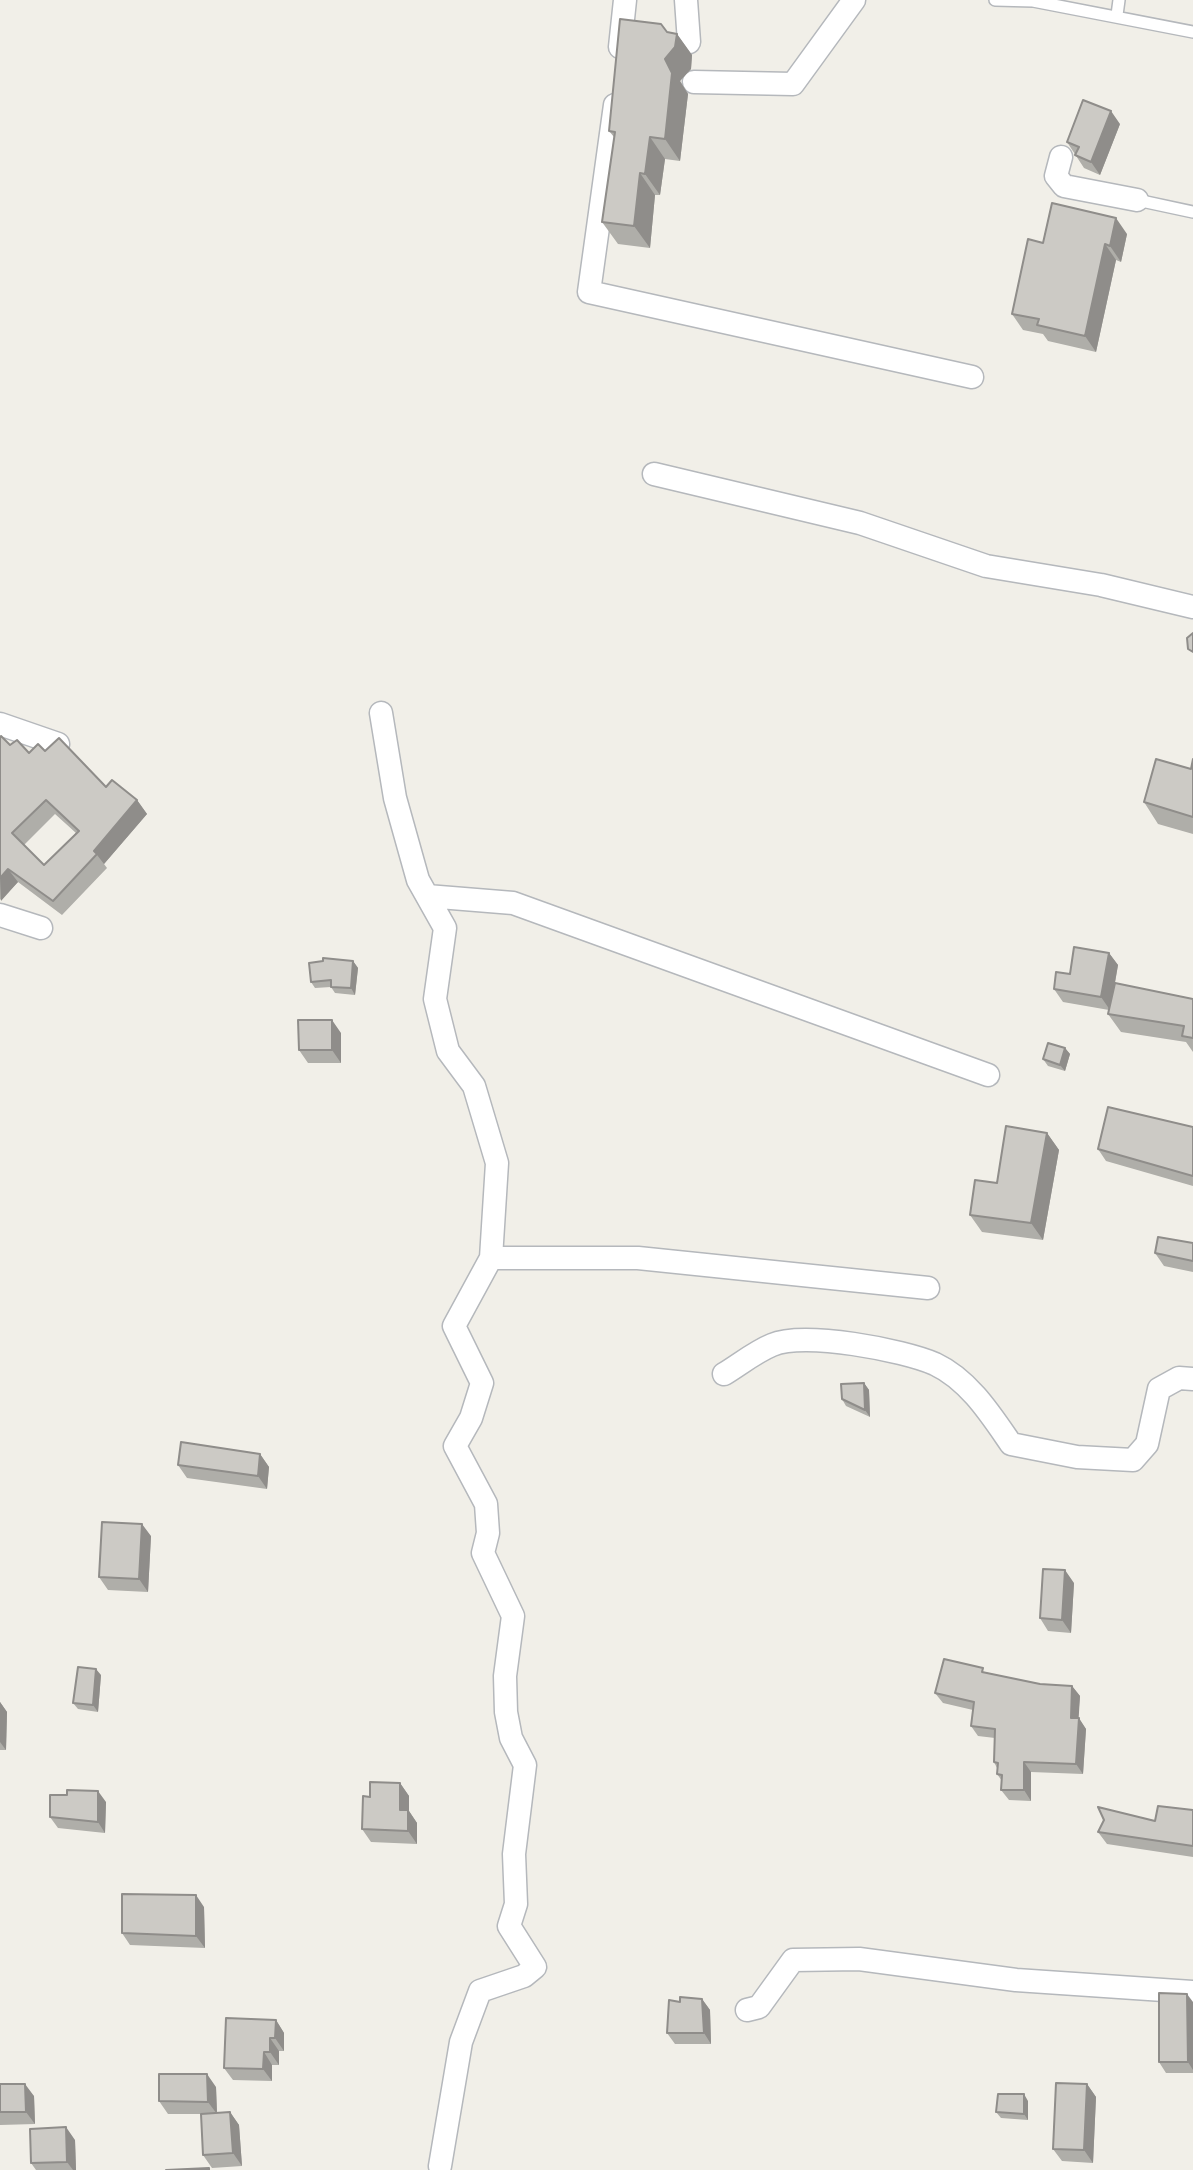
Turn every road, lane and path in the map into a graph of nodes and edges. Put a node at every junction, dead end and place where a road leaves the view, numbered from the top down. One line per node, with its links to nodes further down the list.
1 (625, 0): 13 (street)
2 (686, 0): 8 (street)
3 (854, 0): 9 (street)
4 (995, 0): 6 (lane)
5 (1119, 0): 6 (lane)
6 (1117, 15): 7 (lane)
7 (1193, 32)
8 (689, 42)
9 (694, 82)
10 (1061, 157): 11 (street)
11 (1137, 200): 12 (lane)
12 (1193, 212)
13 (972, 377)
14 (654, 474): 15 (street)
15 (1193, 607)
16 (381, 713): 19 (street)
17 (0, 724): 18 (street)
18 (58, 744)
19 (427, 896): 22 (street); 23 (street)
20 (0, 915): 21 (street)
21 (41, 928)
22 (988, 1075)
23 (491, 1258): 24 (street); 29 (street)
24 (928, 1288)
25 (724, 1374): 26 (street)
26 (1193, 1379)
27 (1193, 1992): 28 (street)
28 (747, 2010)
29 (440, 2166)

